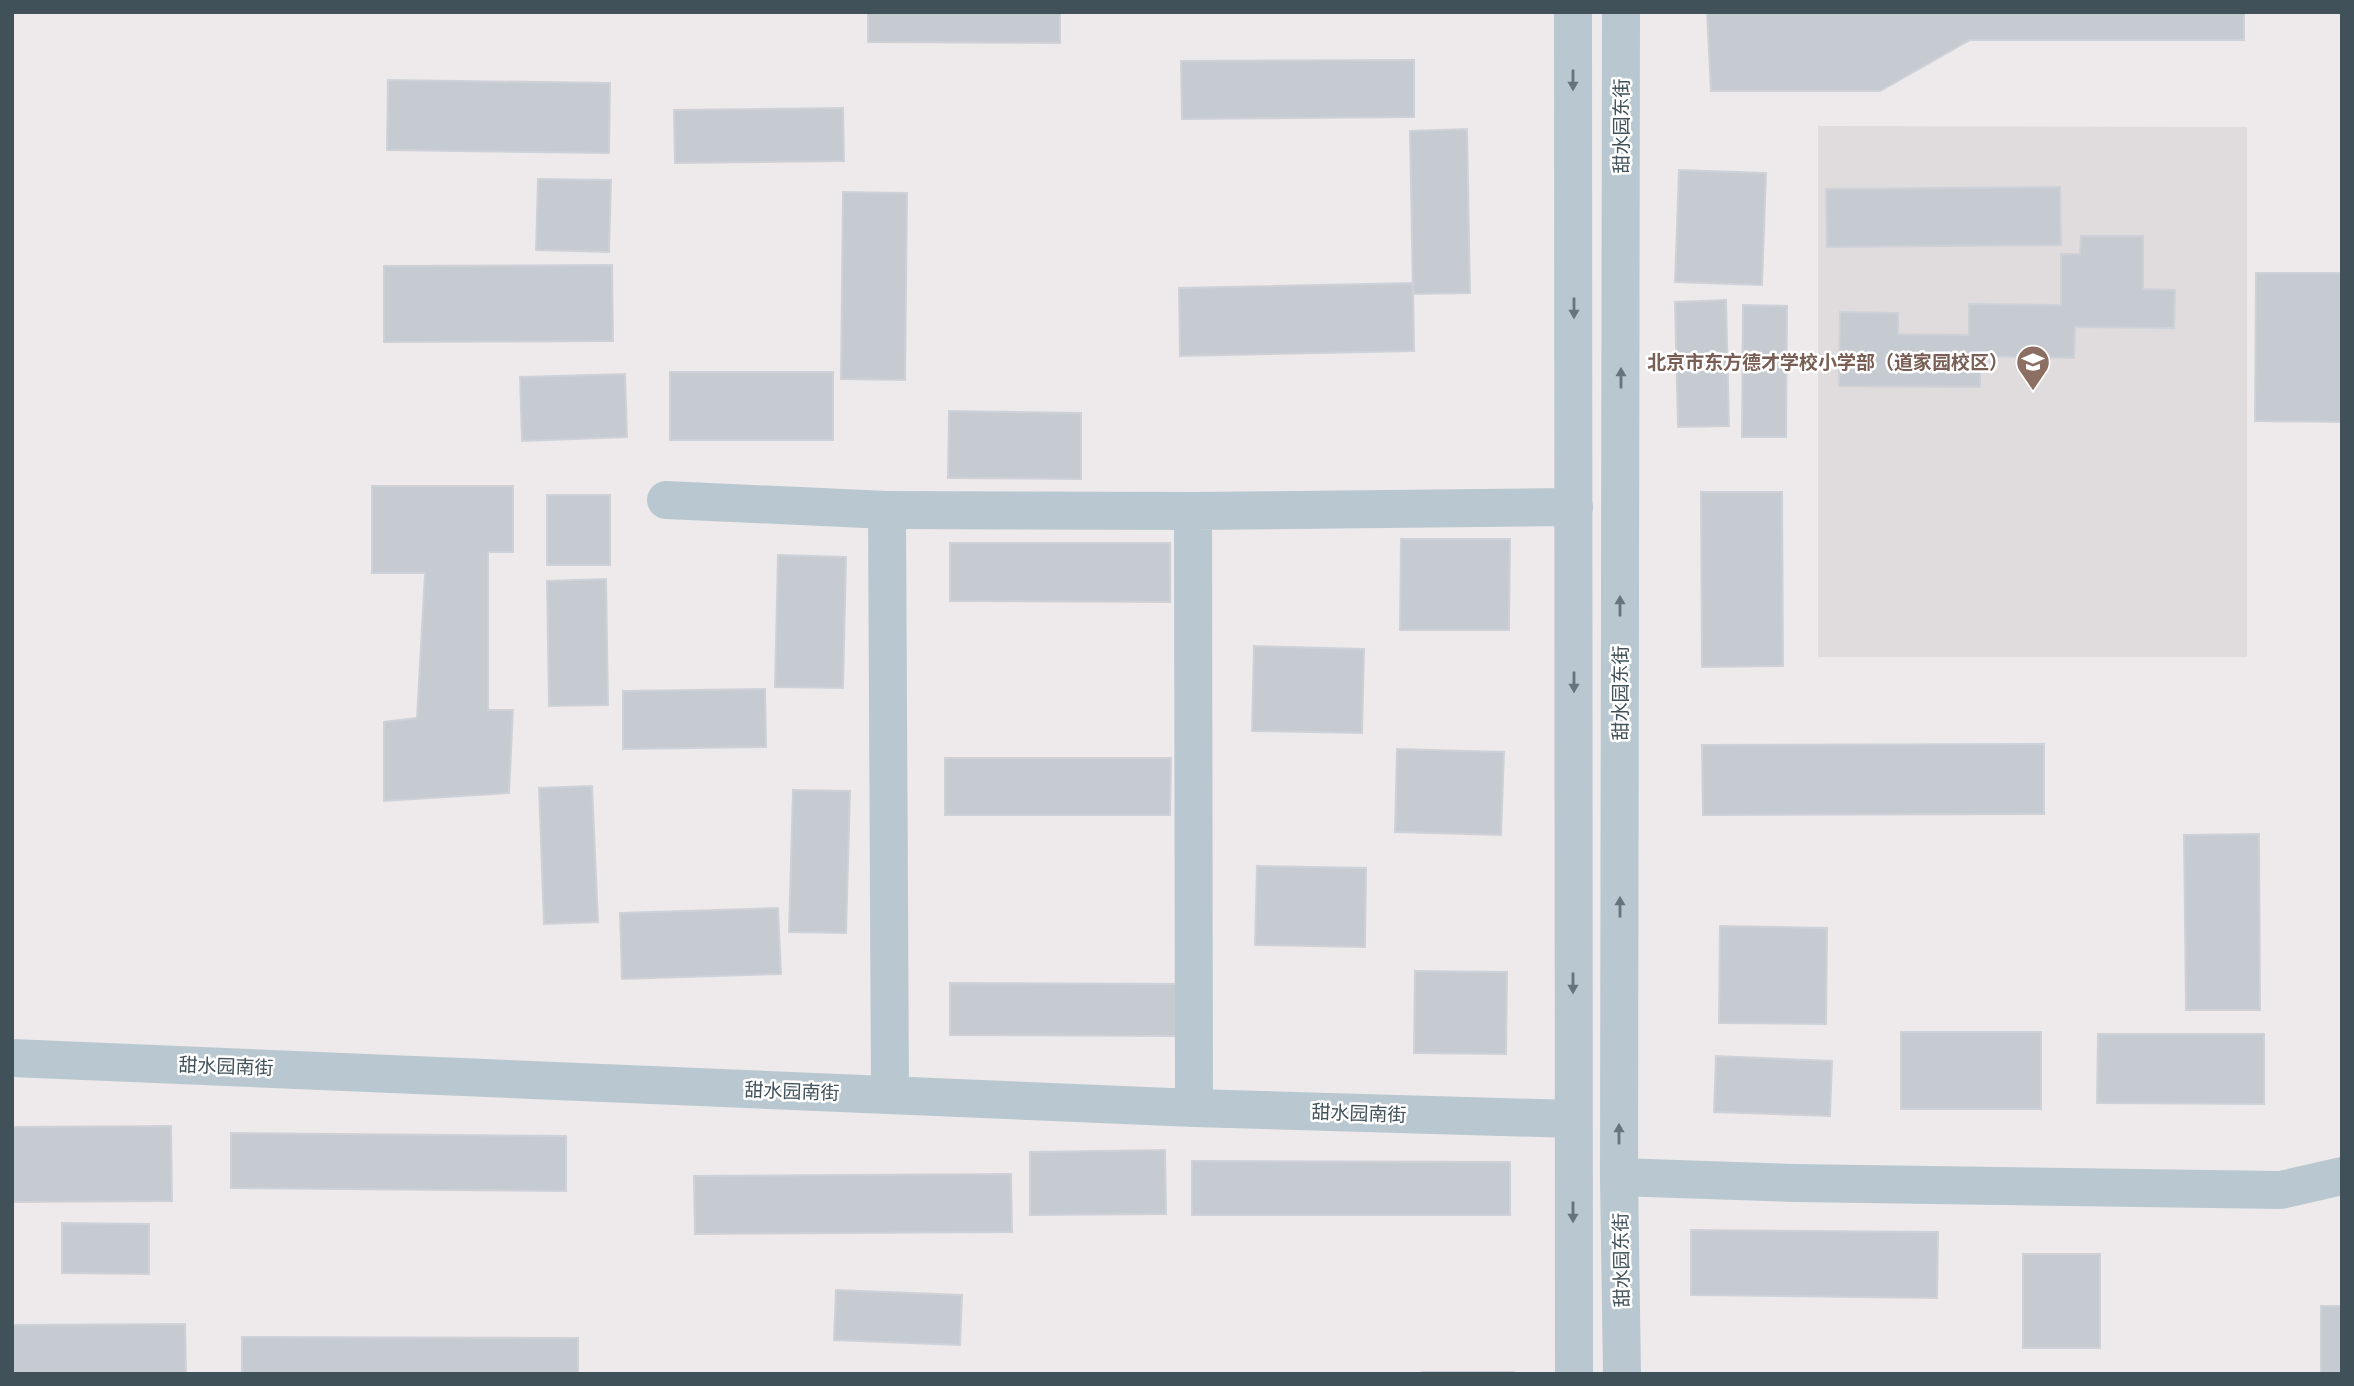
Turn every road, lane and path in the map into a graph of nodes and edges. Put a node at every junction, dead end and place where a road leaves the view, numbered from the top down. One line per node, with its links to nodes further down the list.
1 (1573, 12): 4 (street, one-way to 4)
2 (1621, 12): 12 (street, 甜水园东街, one-way to 2)
3 (666, 500): 5 (street)
4 (1574, 507): 6 (street); 10 (street, one-way to 10)
5 (887, 510): 6 (street); 8 (street)
6 (1193, 511): 9 (street)
7 (12, 1058): 8 (street, 甜水园南街)
8 (890, 1095): 9 (street, 甜水园南街)
9 (1194, 1108): 10 (street, 甜水园南街)
10 (1573, 1119): 13 (street, one-way to 13)
11 (2342, 1175): 12 (street)
12 (1619, 1177): 14 (street, 甜水园东街)
13 (1574, 1374)
14 (1622, 1374)

